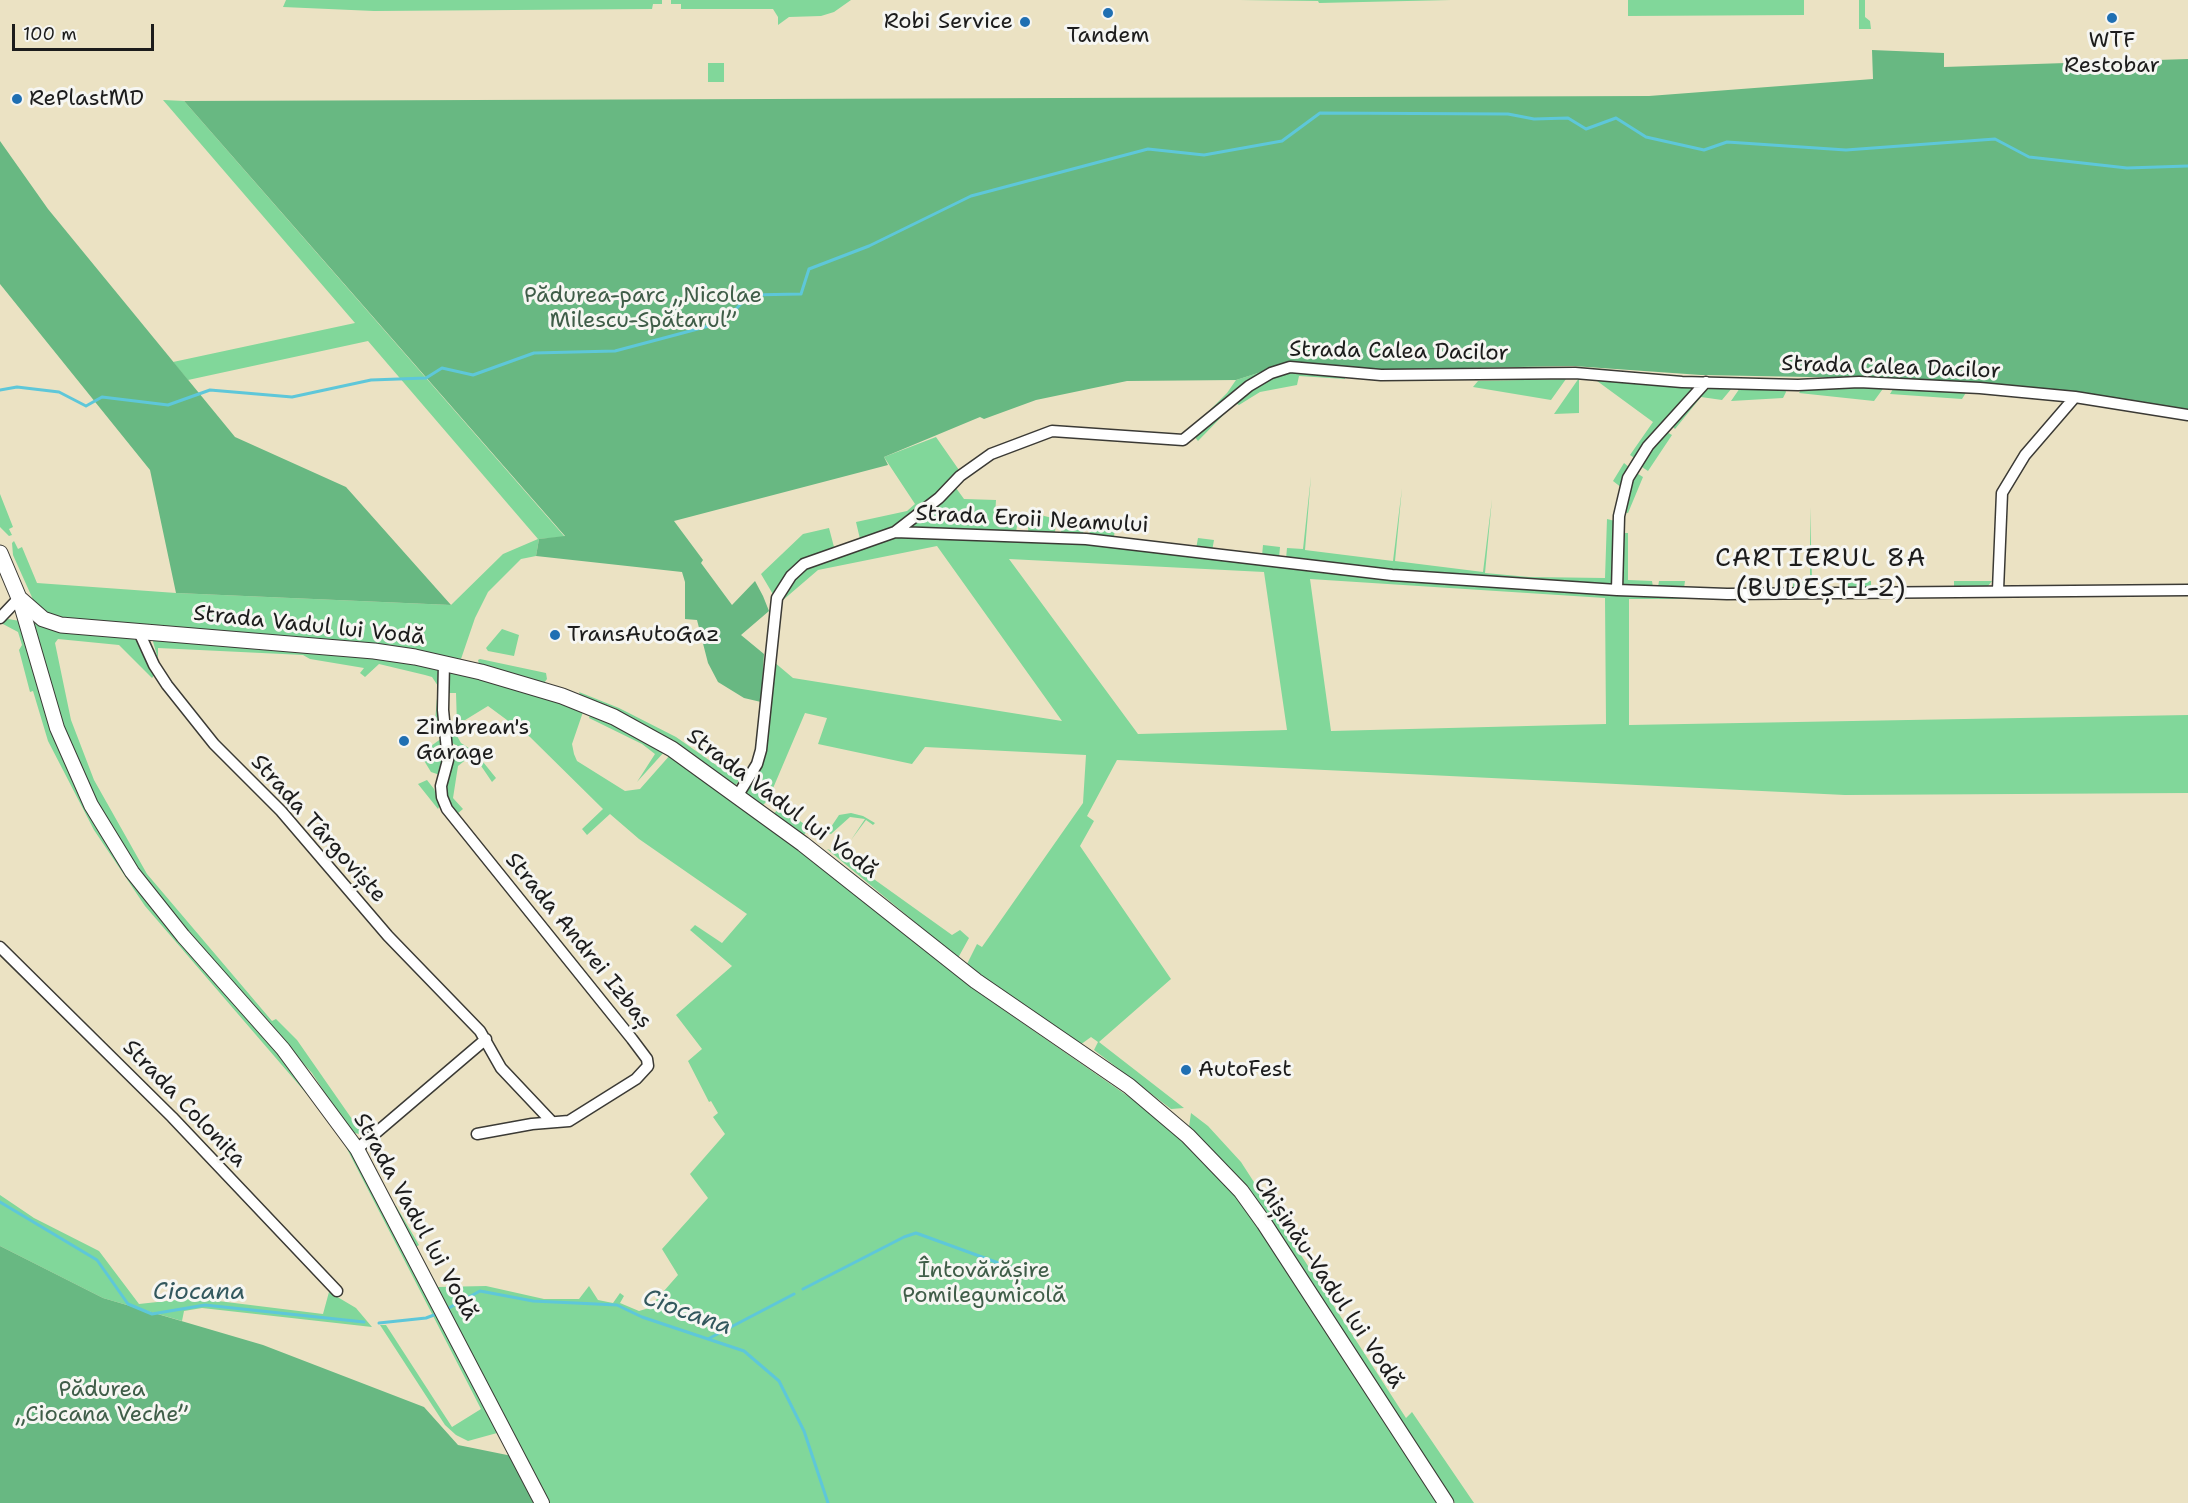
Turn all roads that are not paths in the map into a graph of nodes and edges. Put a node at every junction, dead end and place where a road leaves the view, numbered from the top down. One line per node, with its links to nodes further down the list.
1 (1706, 382): 2 (street, Strada Calea Dacilor); 4 (street, Strada Calea Dacilor); 7 (street)
2 (2075, 397): 3 (street, Strada Calea Dacilor); 8 (street)
3 (2188, 415)
4 (895, 532): 7 (street, Strada Eroii Neamului); 14 (street, Strada Eroii Neamului)
5 (0, 553): 6 (main road, Strada Vadul lui Vodă)
6 (4, 576): 10 (main road, Strada Vadul lui Vodă)
7 (1617, 590): 8 (street, Strada Eroii Neamului)
8 (1998, 590): 9 (street, Strada Eroii Neamului)
9 (2188, 590)
10 (19, 598): 11 (street); 12 (main road, Strada Vadul lui Vodă); 20 (street, Strada Vadul lui Vodă)
11 (0, 618)
12 (139, 632): 13 (main road, Strada Vadul lui Vodă); 17 (street, Strada Târgoviște)
13 (444, 663): 14 (main road, Strada Vadul lui Vodă); 18 (street, Strada Andrei Izbaș)
14 (738, 795): 16 (main road, Strada Vadul lui Vodă)
15 (0, 947): 21 (street, Strada Colonița)
16 (976, 981): 23 (main road, Chișinău-Vadul lui Vodă)
17 (486, 1039): 18 (street, Strada Târgoviște); 20 (street)
18 (552, 1122): 19 (street, Strada Andrei Izbaș)
19 (477, 1134)
20 (357, 1149): 22 (street, Strada Vadul lui Vodă)
21 (337, 1291)
22 (542, 1503)
23 (1446, 1503)

